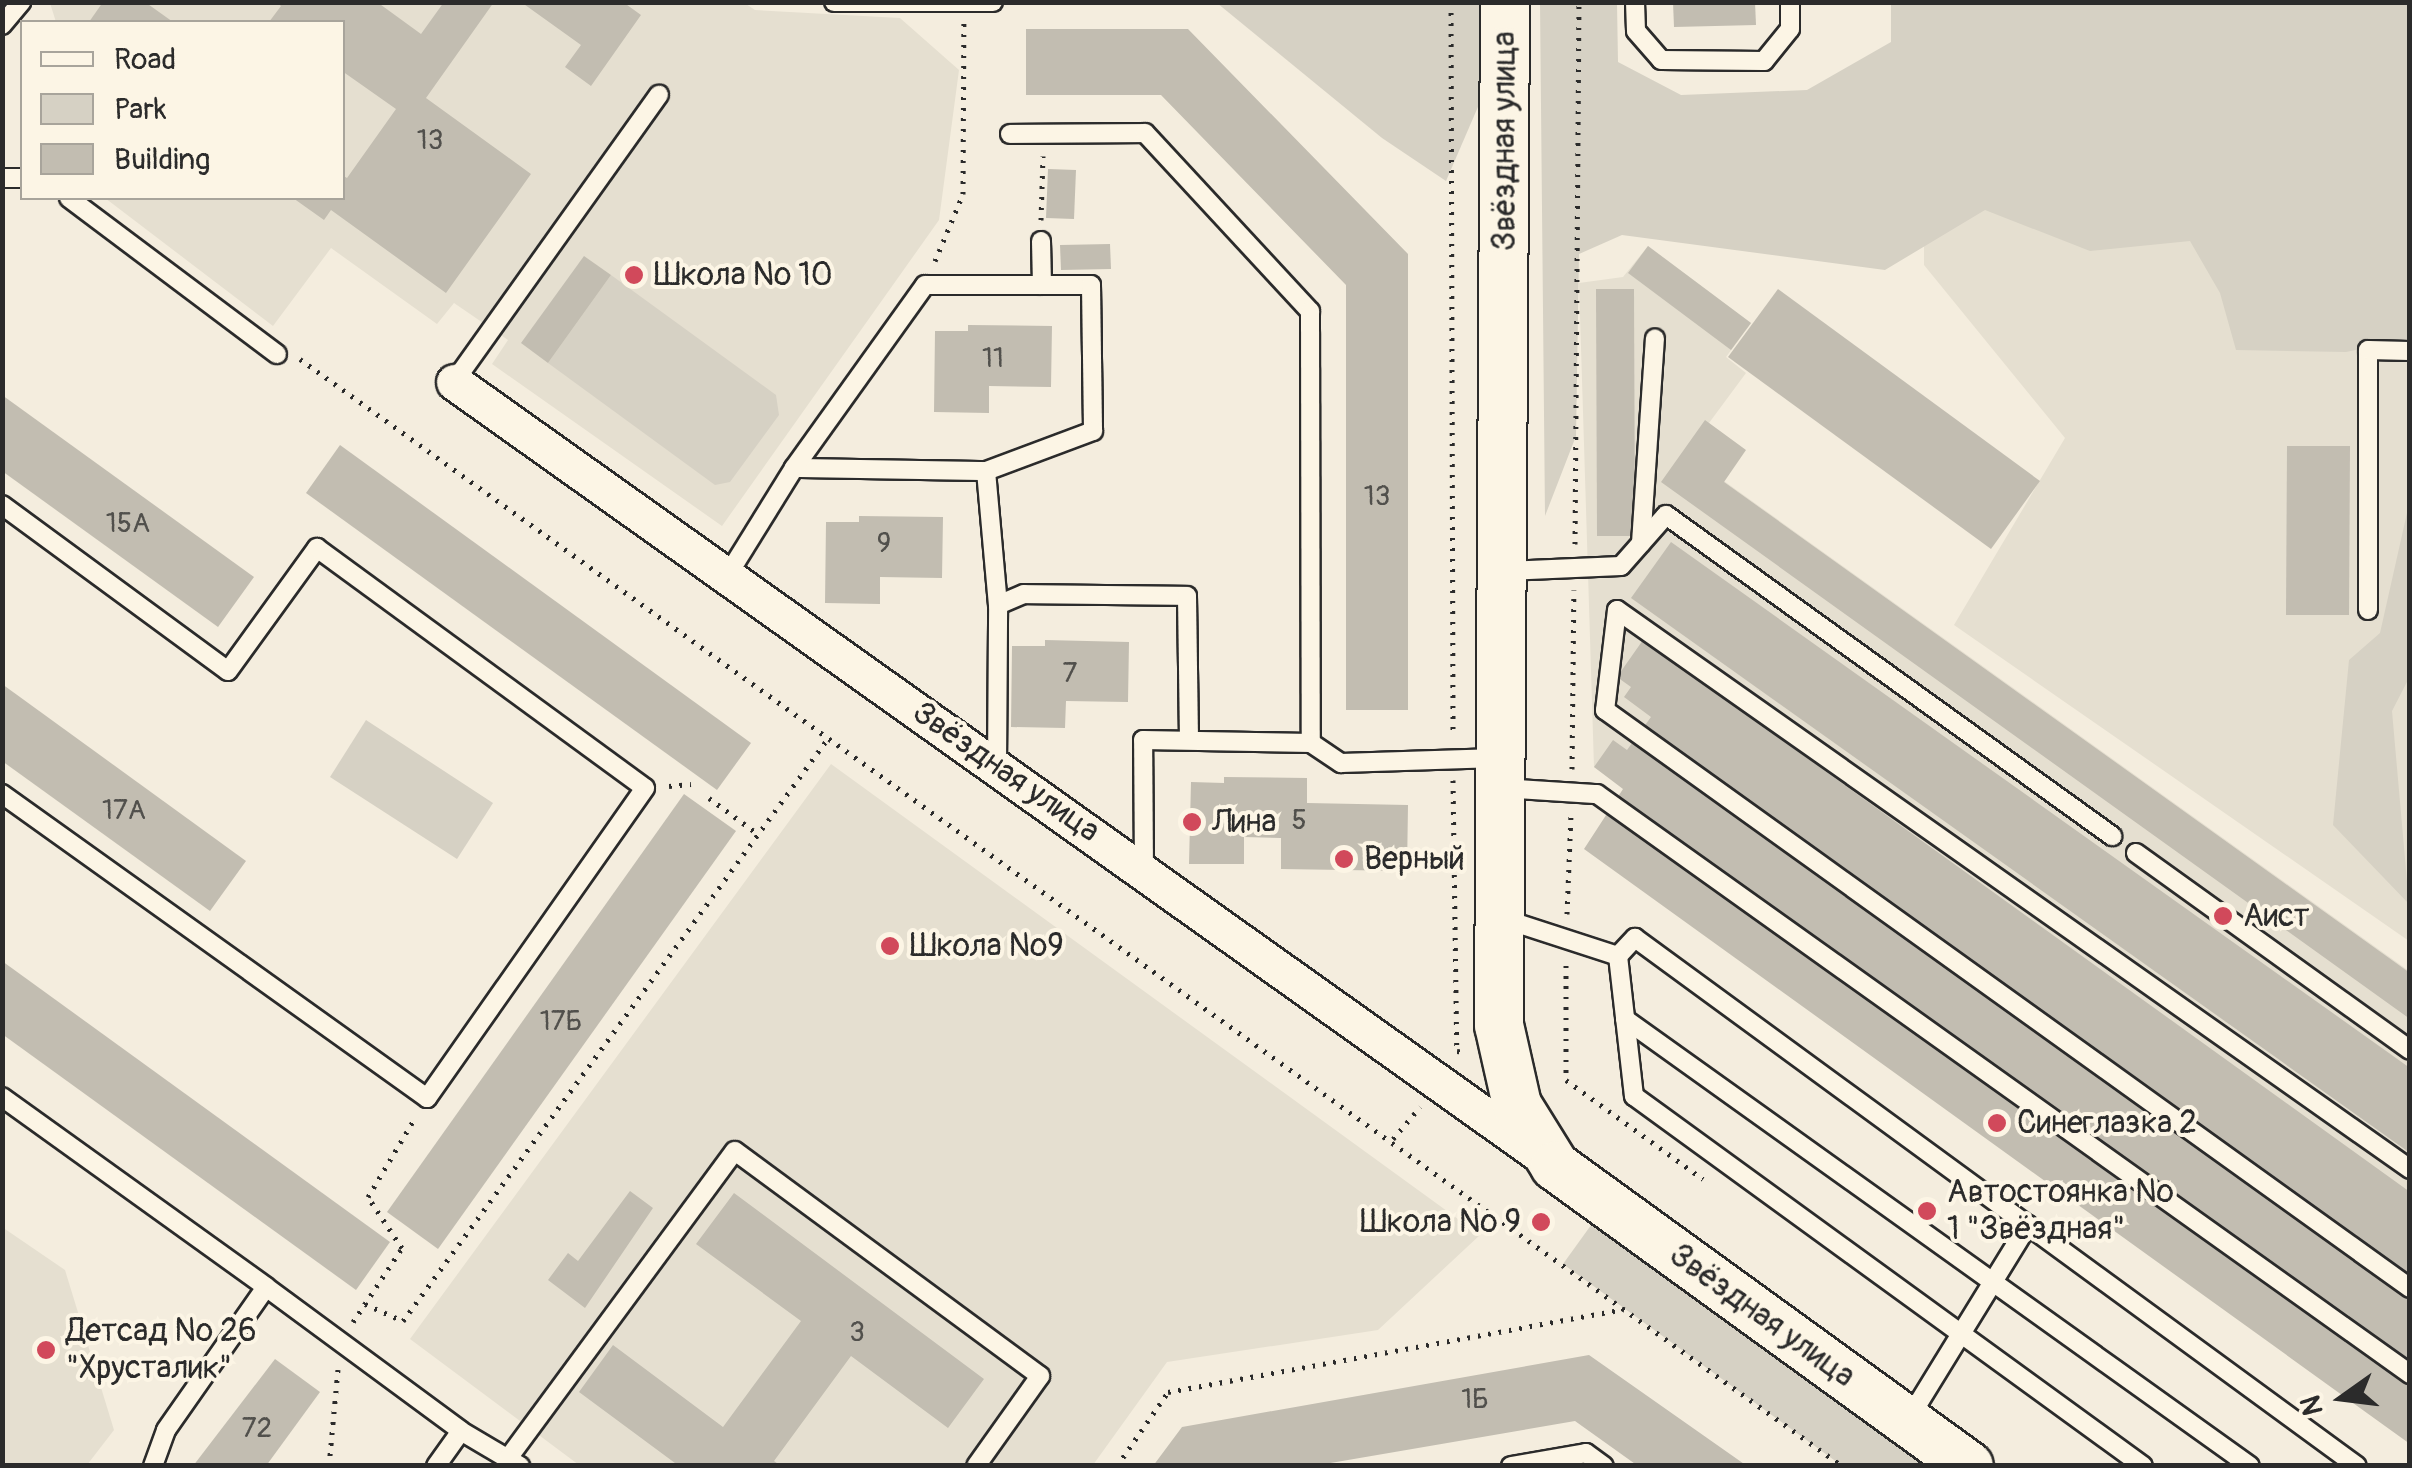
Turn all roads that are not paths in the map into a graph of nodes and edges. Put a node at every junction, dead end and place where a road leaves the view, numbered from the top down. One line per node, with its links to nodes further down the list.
1 (21, 2): 7 (lane)
2 (834, 2): 3 (lane)
3 (993, 2)
4 (1505, 2): 21 (street, Звёздная улица)
5 (1635, 2): 6 (lane)
6 (1790, 2)
7 (2, 25)
8 (659, 95): 16 (lane)
9 (1010, 134): 26 (lane)
10 (71, 200): 15 (lane)
11 (1041, 240): 12 (lane)
12 (1042, 285): 17 (lane); 18 (lane)
13 (1655, 338): 20 (lane)
14 (2410, 351): 24 (lane)
15 (277, 354)
16 (454, 382): 22 (street, Звёздная улица)
17 (794, 468): 18 (lane); 22 (lane)
18 (986, 470): 23 (lane)
19 (2, 505): 29 (lane)
20 (1641, 542): 21 (lane); 30 (lane)
21 (1506, 571): 28 (street, Звёздная улица)
22 (727, 576): 27 (street, Звёздная улица)
23 (998, 605): 25 (lane); 27 (lane)
24 (2368, 610)
25 (1189, 740): 26 (lane); 32 (lane)
26 (1311, 743): 28 (lane)
27 (996, 767): 32 (street, Звёздная улица)
28 (1503, 773): 33 (street, Звёздная улица); 45 (lane)
29 (2, 794)
30 (2112, 836)
31 (2136, 853): 36 (lane)
32 (1144, 869): 38 (street, Звёздная улица)
33 (1501, 918): 34 (lane); 38 (street, Звёздная улица)
34 (1618, 956): 35 (lane); 40 (lane)
35 (1625, 1019): 41 (lane); 44 (lane)
36 (2410, 1050)
37 (2, 1098): 42 (lane)
38 (1555, 1166): 46 (street, Звёздная улица)
39 (2410, 1169): 43 (lane)
40 (2028, 1225): 41 (lane); 57 (lane)
41 (1990, 1280): 44 (lane); 56 (lane)
42 (266, 1287): 47 (lane); 49 (lane)
43 (2410, 1288)
44 (1962, 1332): 46 (lane); 55 (lane)
45 (2410, 1374)
46 (1908, 1421): 54 (street, Звёздная улица)
47 (460, 1431): 48 (lane); 50 (lane)
48 (514, 1461): 51 (lane)
49 (153, 1466)
50 (436, 1466)
51 (976, 1466)
52 (1511, 1466): 53 (lane)
53 (1604, 1466)
54 (1970, 1466)
55 (2142, 1466)
56 (2250, 1466)
57 (2358, 1466)

